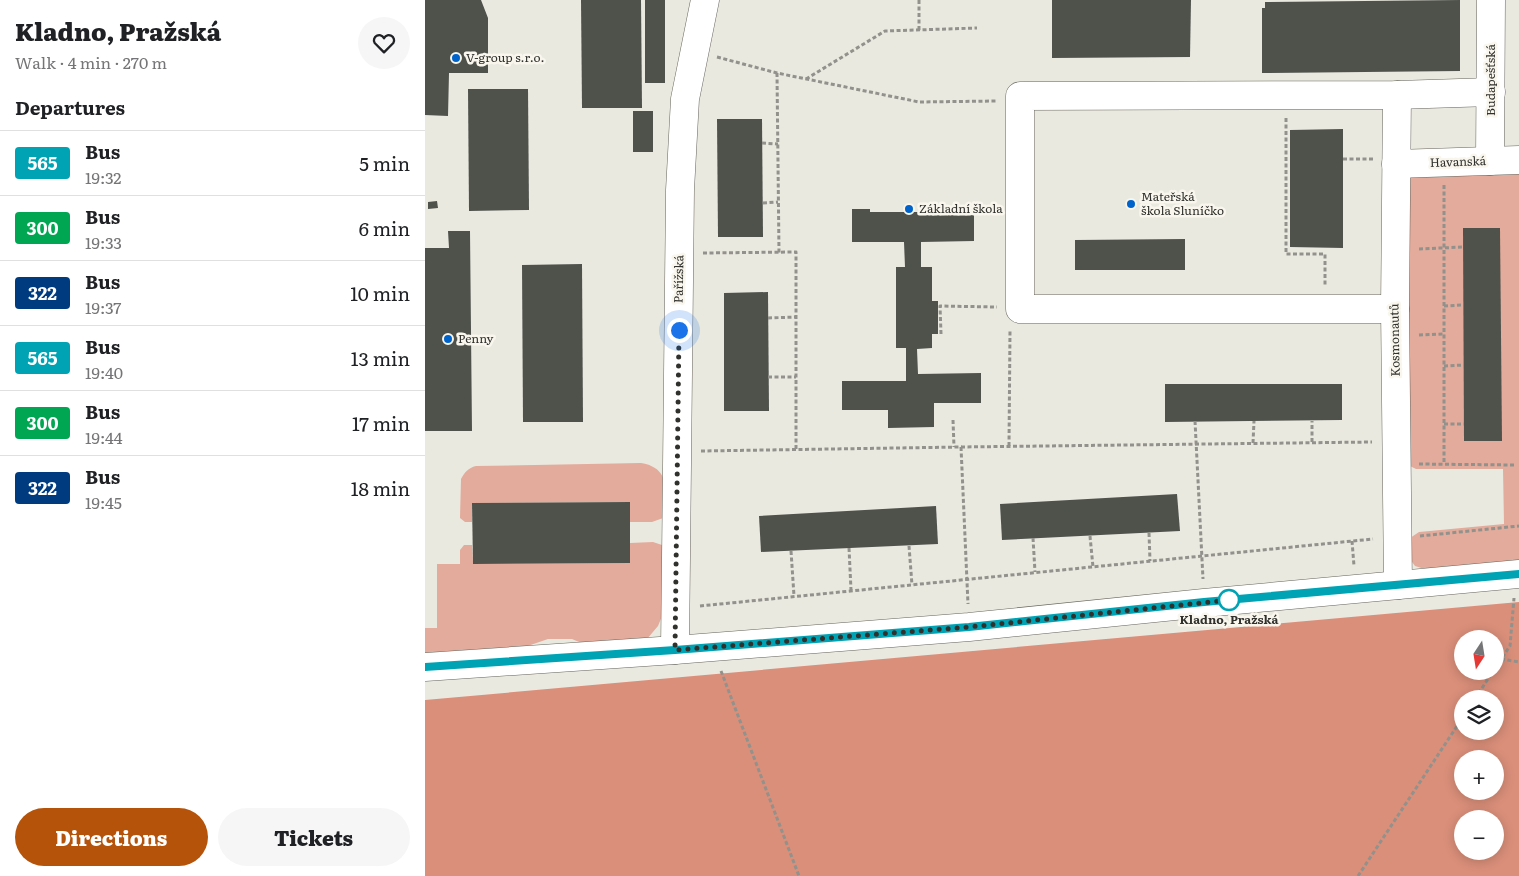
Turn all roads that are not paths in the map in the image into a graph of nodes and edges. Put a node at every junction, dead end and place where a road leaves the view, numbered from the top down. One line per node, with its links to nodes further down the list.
1 (705, 0): 11 (street, Pařížská)
2 (1491, 0): 3 (street, Budapešťská)
3 (1491, 92): 4 (street); 6 (street, Budapešťská)
4 (1397, 95): 7 (street, Kosmonautů); 8 (street)
5 (1519, 160): 6 (street, Havanská)
6 (1490, 161): 7 (street, Havanská)
7 (1386, 162): 8 (street, Kosmonautů)
8 (1395, 309): 10 (street, Kosmonautů)
9 (1518, 574): 10 (street)
10 (1398, 585): 11 (street)
11 (675, 650): 12 (street)
12 (425, 667)

